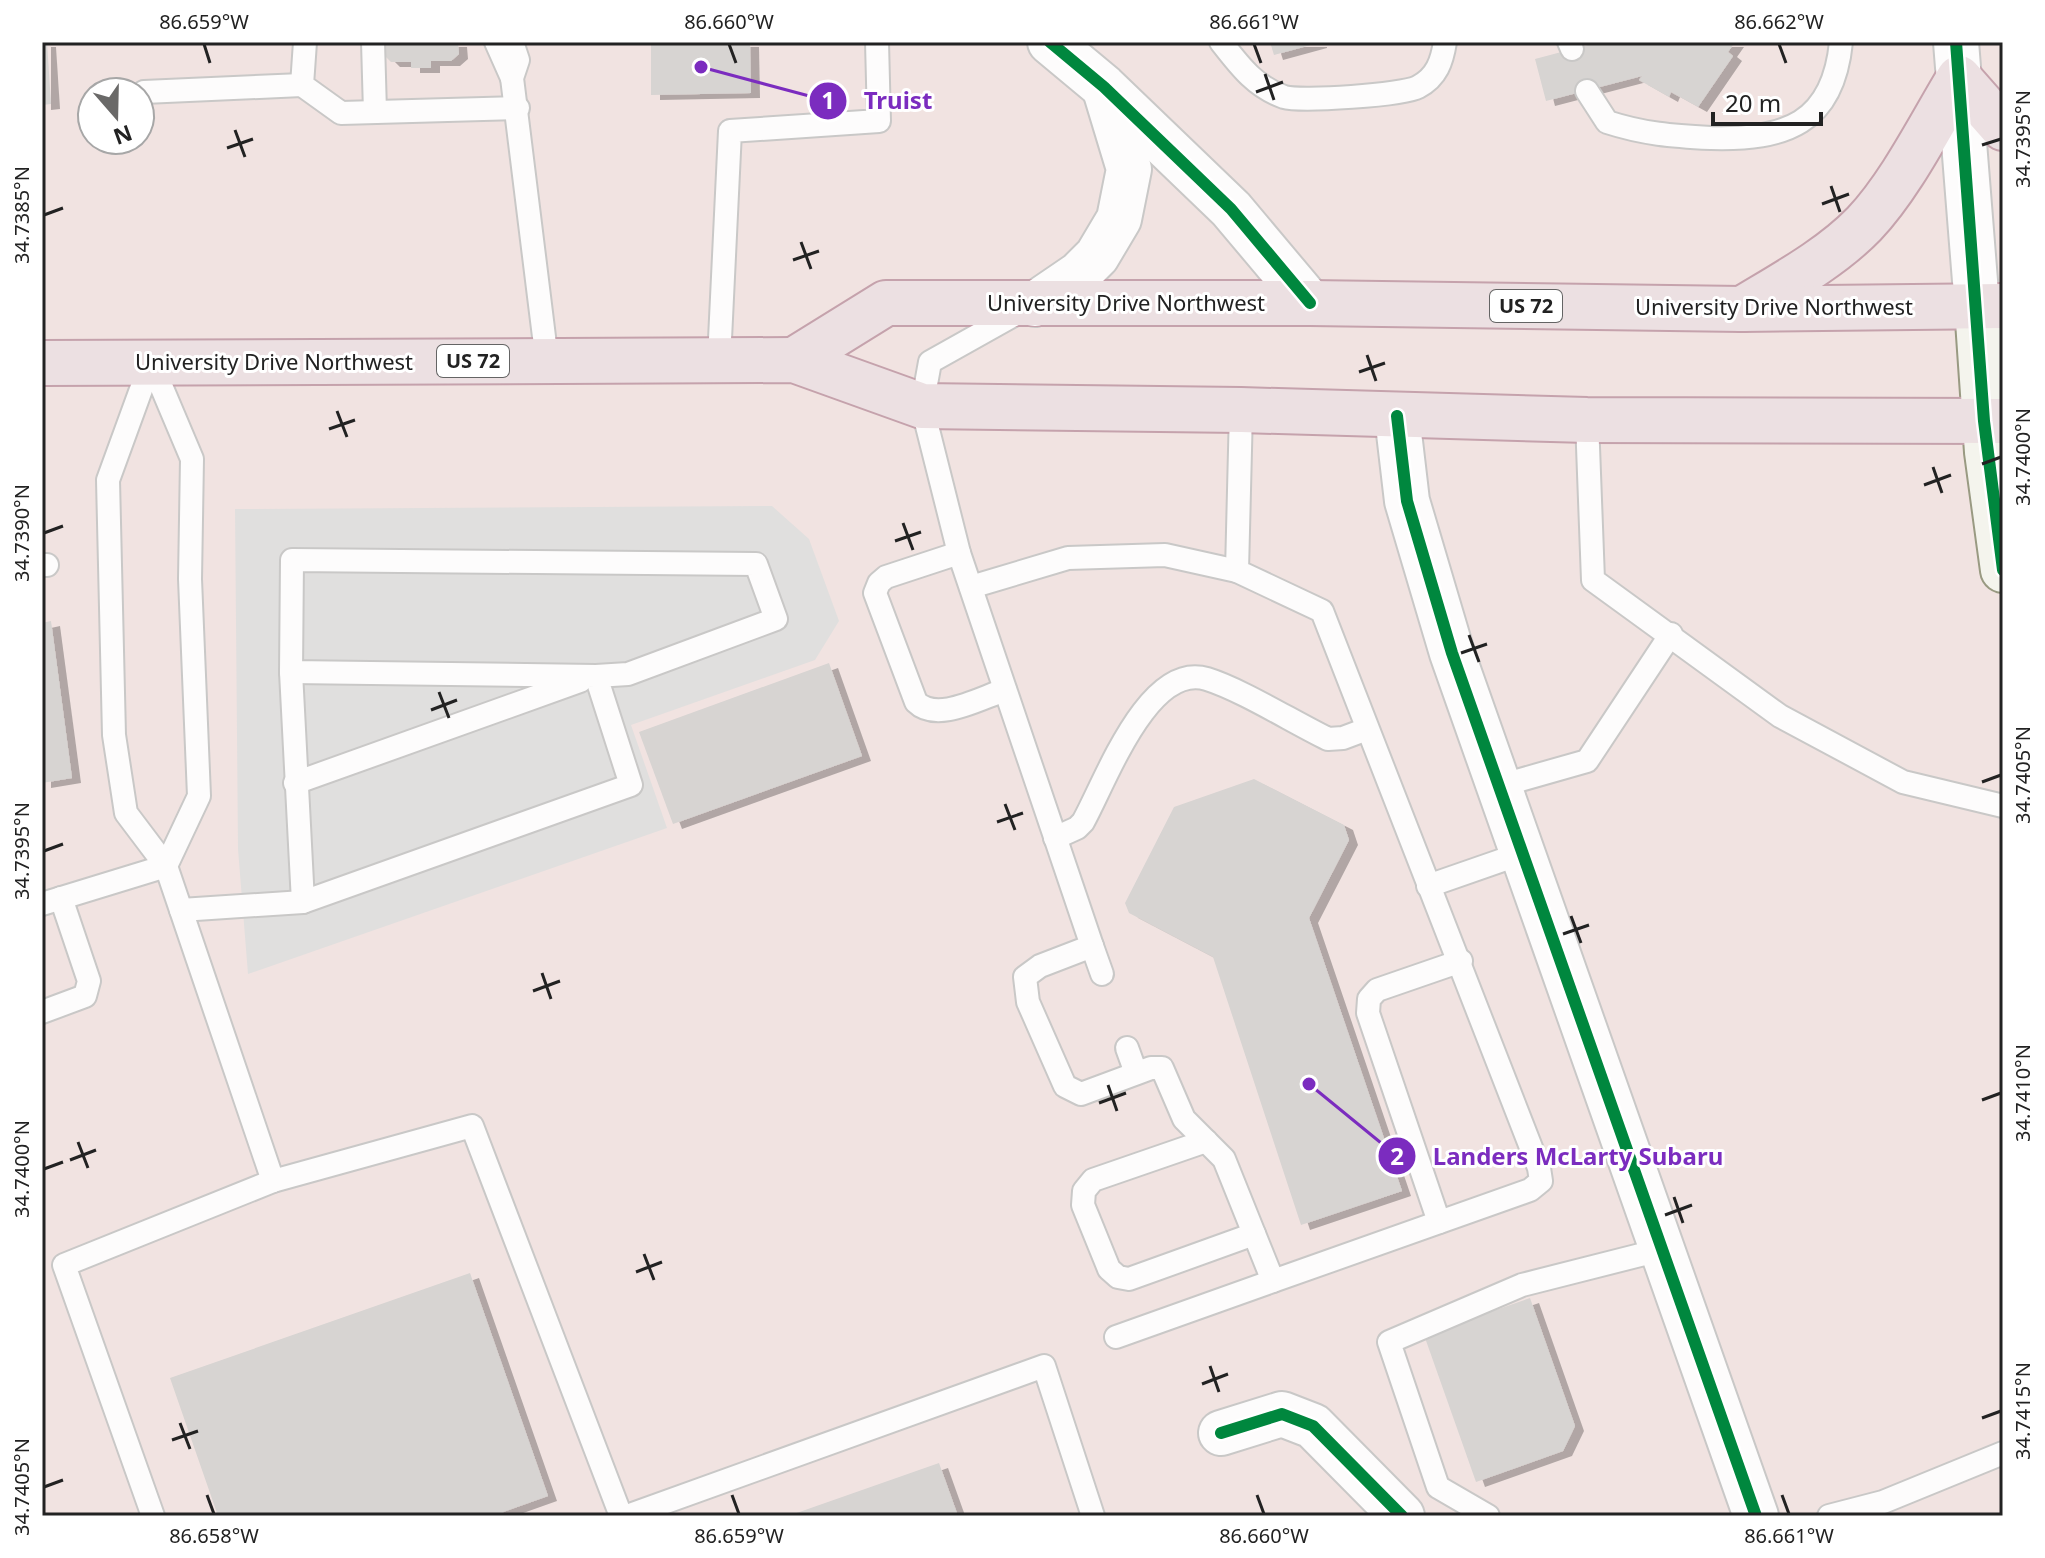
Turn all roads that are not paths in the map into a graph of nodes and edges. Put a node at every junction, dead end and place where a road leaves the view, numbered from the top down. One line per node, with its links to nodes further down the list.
1 (305, 42): 12 (lane)
2 (373, 42): 17 (lane)
3 (496, 42): 11 (lane)
4 (512, 42): 11 (lane)
5 (877, 42): 23 (lane)
6 (1050, 42): 13 (street)
7 (1221, 42): 8 (lane)
8 (1445, 42)
9 (1841, 42): 15 (lane)
10 (1958, 60): 18 (highway); 21 (street); 22 (highway)
11 (512, 78): 16 (lane)
12 (302, 85): 14 (lane); 17 (lane)
13 (1104, 87): 19 (street); 20 (street)
14 (156, 91)
15 (1587, 91)
16 (518, 108): 17 (lane); 25 (lane)
17 (375, 112)
18 (2003, 128)
19 (1310, 303): 20 (highway, University Drive Northwest / US 72); 22 (highway, University Drive Northwest / US 72)
20 (1035, 304): 24 (highway, University Drive Northwest / US 72); 28 (lane)
21 (1990, 306): 22 (highway, University Drive Northwest / US 72); 32 (street)
22 (1742, 309)
23 (719, 360): 24 (highway, University Drive Northwest / US 72); 25 (highway, University Drive Northwest / US 72)
24 (794, 360): 28 (highway, University Drive Northwest / US 72)
25 (547, 361): 26 (highway, University Drive Northwest / US 72)
26 (151, 362): 27 (highway, University Drive Northwest / US 72); 47 (lane); 47 (lane)
27 (42, 363)
28 (922, 406): 29 (highway, University Drive Northwest / US 72); 33 (lane)
29 (1241, 410): 30 (highway, University Drive Northwest / US 72); 35 (lane)
30 (1397, 416): 31 (highway, University Drive Northwest / US 72); 43 (street)
31 (1587, 420): 32 (highway, University Drive Northwest / US 72); 37 (lane)
32 (1994, 421): 34 (street)
33 (959, 553): 36 (lane); 40 (lane)
34 (2003, 570)
35 (1237, 571): 36 (lane); 41 (lane)
36 (971, 587): 40 (lane)
37 (1671, 634): 43 (lane); 44 (lane)
38 (291, 672): 39 (lane); 39 (lane); 42 (lane)
39 (596, 676): 42 (lane); 50 (lane)
40 (1005, 690): 45 (lane)
41 (1367, 729): 45 (lane); 48 (lane)
42 (295, 783): 50 (lane)
43 (1499, 786): 46 (street)
44 (2003, 806)
45 (1055, 838): 52 (lane)
46 (1523, 853): 48 (lane); 62 (street)
47 (166, 866): 49 (lane); 51 (lane)
48 (1428, 886): 53 (lane)
49 (52, 901): 55 (lane)
50 (303, 902): 51 (lane)
51 (181, 910): 59 (lane)
52 (1092, 946): 54 (lane); 57 (lane)
53 (1461, 961): 60 (lane); 60 (lane)
54 (1102, 974)
55 (42, 1012)
56 (1127, 1048): 57 (lane)
57 (1136, 1073): 58 (lane)
58 (1206, 1141): 61 (lane); 61 (lane)
59 (273, 1181): 67 (lane); 68 (lane)
60 (1439, 1222): 63 (lane)
61 (1254, 1234): 63 (lane)
62 (1660, 1250): 72 (lane); 73 (street)
63 (1273, 1281): 64 (lane)
64 (1116, 1337)
65 (1221, 1433): 71 (street)
66 (2003, 1453): 74 (lane)
67 (153, 1516)
68 (621, 1516)
69 (627, 1516): 70 (lane)
70 (1093, 1516)
71 (1402, 1516)
72 (1488, 1516)
73 (1756, 1516)
74 (1829, 1516)

